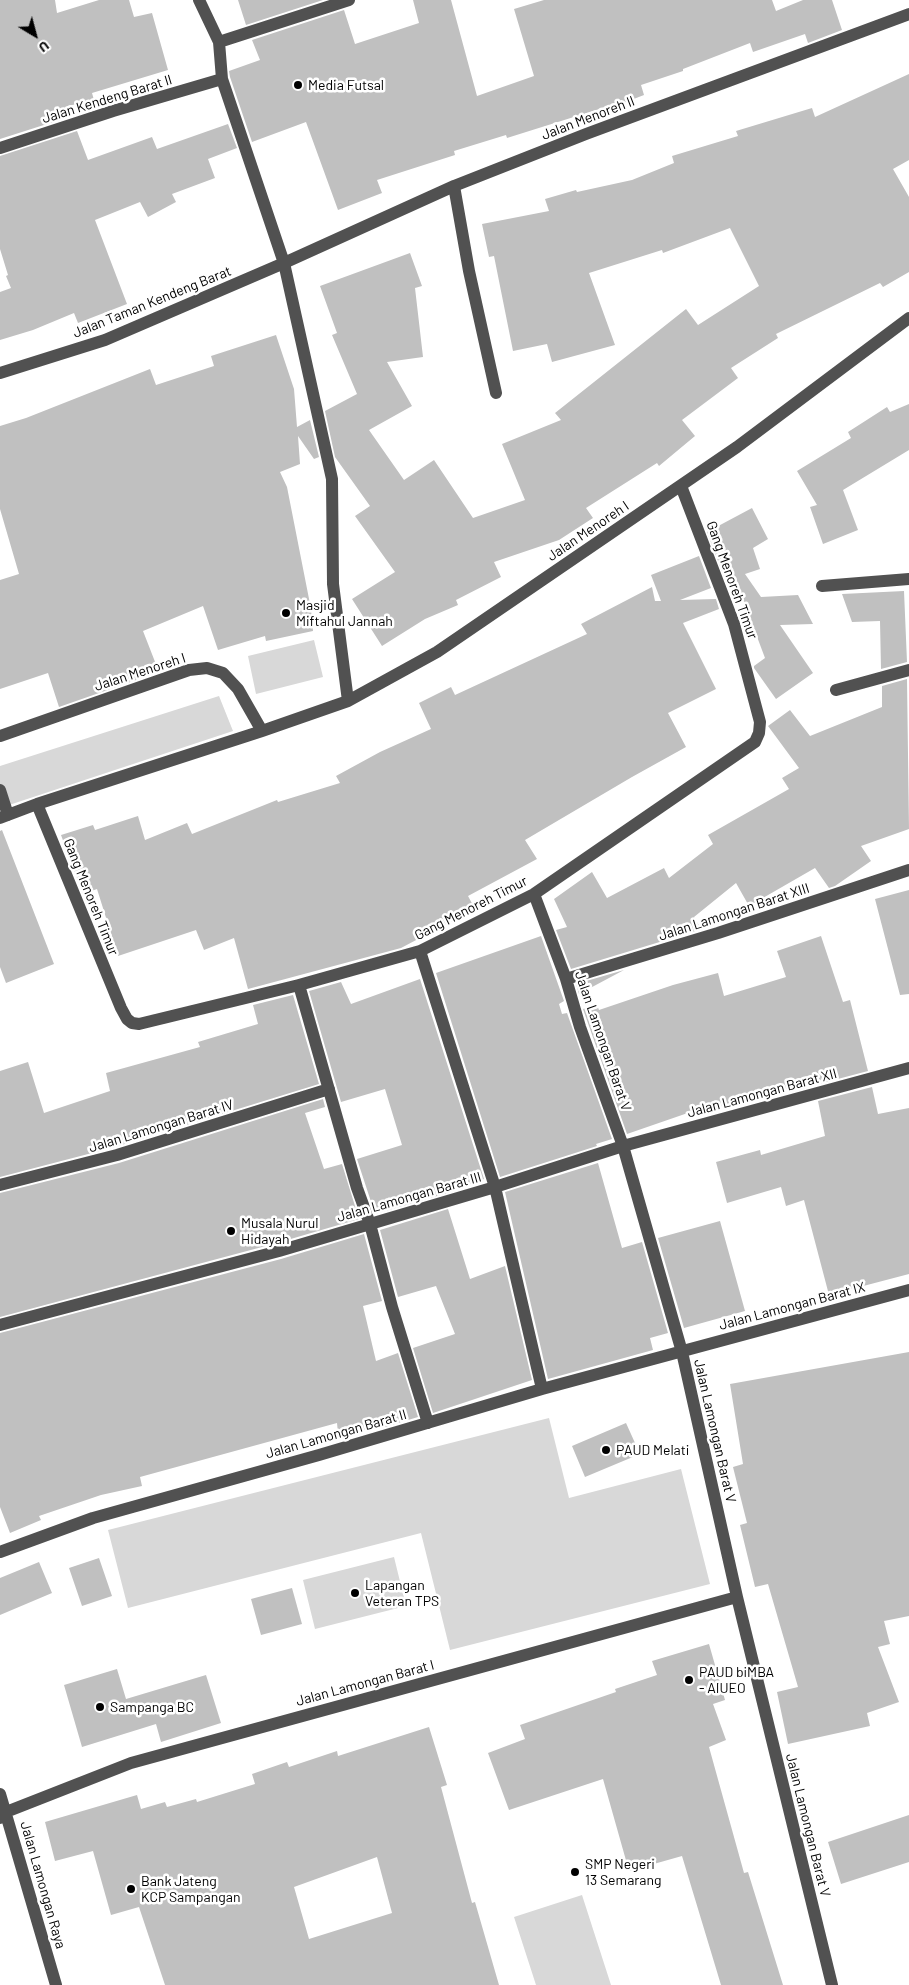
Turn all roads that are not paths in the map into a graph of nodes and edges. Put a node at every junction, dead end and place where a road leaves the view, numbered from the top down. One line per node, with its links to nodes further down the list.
1 (199, 0): 4 (street)
2 (349, 0): 4 (street)
3 (909, 14): 7 (street, Jalan Menoreh II)
4 (219, 42): 5 (street)
5 (222, 79): 6 (street, Jalan Kendeng Barat II); 8 (street)
6 (0, 148)
7 (454, 186): 8 (street, Jalan Menoreh II); 11 (street)
8 (284, 263): 10 (street, Jalan Taman Kendeng Barat); 17 (street)
9 (909, 318): 12 (street, Jalan Menoreh I)
10 (0, 373)
11 (496, 393)
12 (681, 486): 17 (street, Jalan Menoreh I); 24 (street, Gang Menoreh Timur)
13 (909, 579): 14 (street)
14 (822, 586)
15 (909, 670): 16 (street)
16 (836, 690)
17 (348, 701): 18 (street, Jalan Menoreh I)
18 (262, 731): 19 (street, Jalan Menoreh I); 21 (street, Jalan Menoreh I)
19 (0, 736)
20 (0, 790): 22 (street)
21 (37, 804): 22 (street, Jalan Menoreh I); 27 (street, Gang Menoreh Timur)
22 (4, 816)
23 (909, 870): 26 (street, Jalan Lamongan Barat XIII)
24 (534, 894): 25 (street, Gang Menoreh Timur); 26 (street, Jalan Lamongan Barat V)
25 (420, 951): 27 (street, Gang Menoreh Timur); 32 (street)
26 (566, 978): 30 (street, Jalan Lamongan Barat V)
27 (300, 985): 29 (street)
28 (909, 1068): 30 (street, Jalan Lamongan Barat XII)
29 (329, 1089): 31 (street, Jalan Lamongan Barat IV); 33 (street)
30 (623, 1146): 32 (street, Jalan Lamongan Barat III); 36 (street, Jalan Lamongan Barat V)
31 (0, 1185)
32 (495, 1187): 33 (street, Jalan Lamongan Barat III); 37 (street)
33 (370, 1224): 35 (street, Jalan Lamongan Barat III); 38 (street)
34 (909, 1290): 36 (street, Jalan Lamongan Barat IX)
35 (0, 1325)
36 (682, 1352): 37 (street, Jalan Lamongan Barat II); 40 (street, Jalan Lamongan Barat V)
37 (542, 1389): 38 (street, Jalan Lamongan Barat II)
38 (428, 1423): 39 (street, Jalan Lamongan Barat II)
39 (0, 1552)
40 (737, 1597): 42 (street, Jalan Lamongan Barat I); 44 (street, Jalan Lamongan Barat V)
41 (0, 1794): 42 (street, Jalan Lamongan Raya)
42 (3, 1815): 43 (street, Jalan Lamongan Raya)
43 (56, 1985)
44 (832, 1985)

